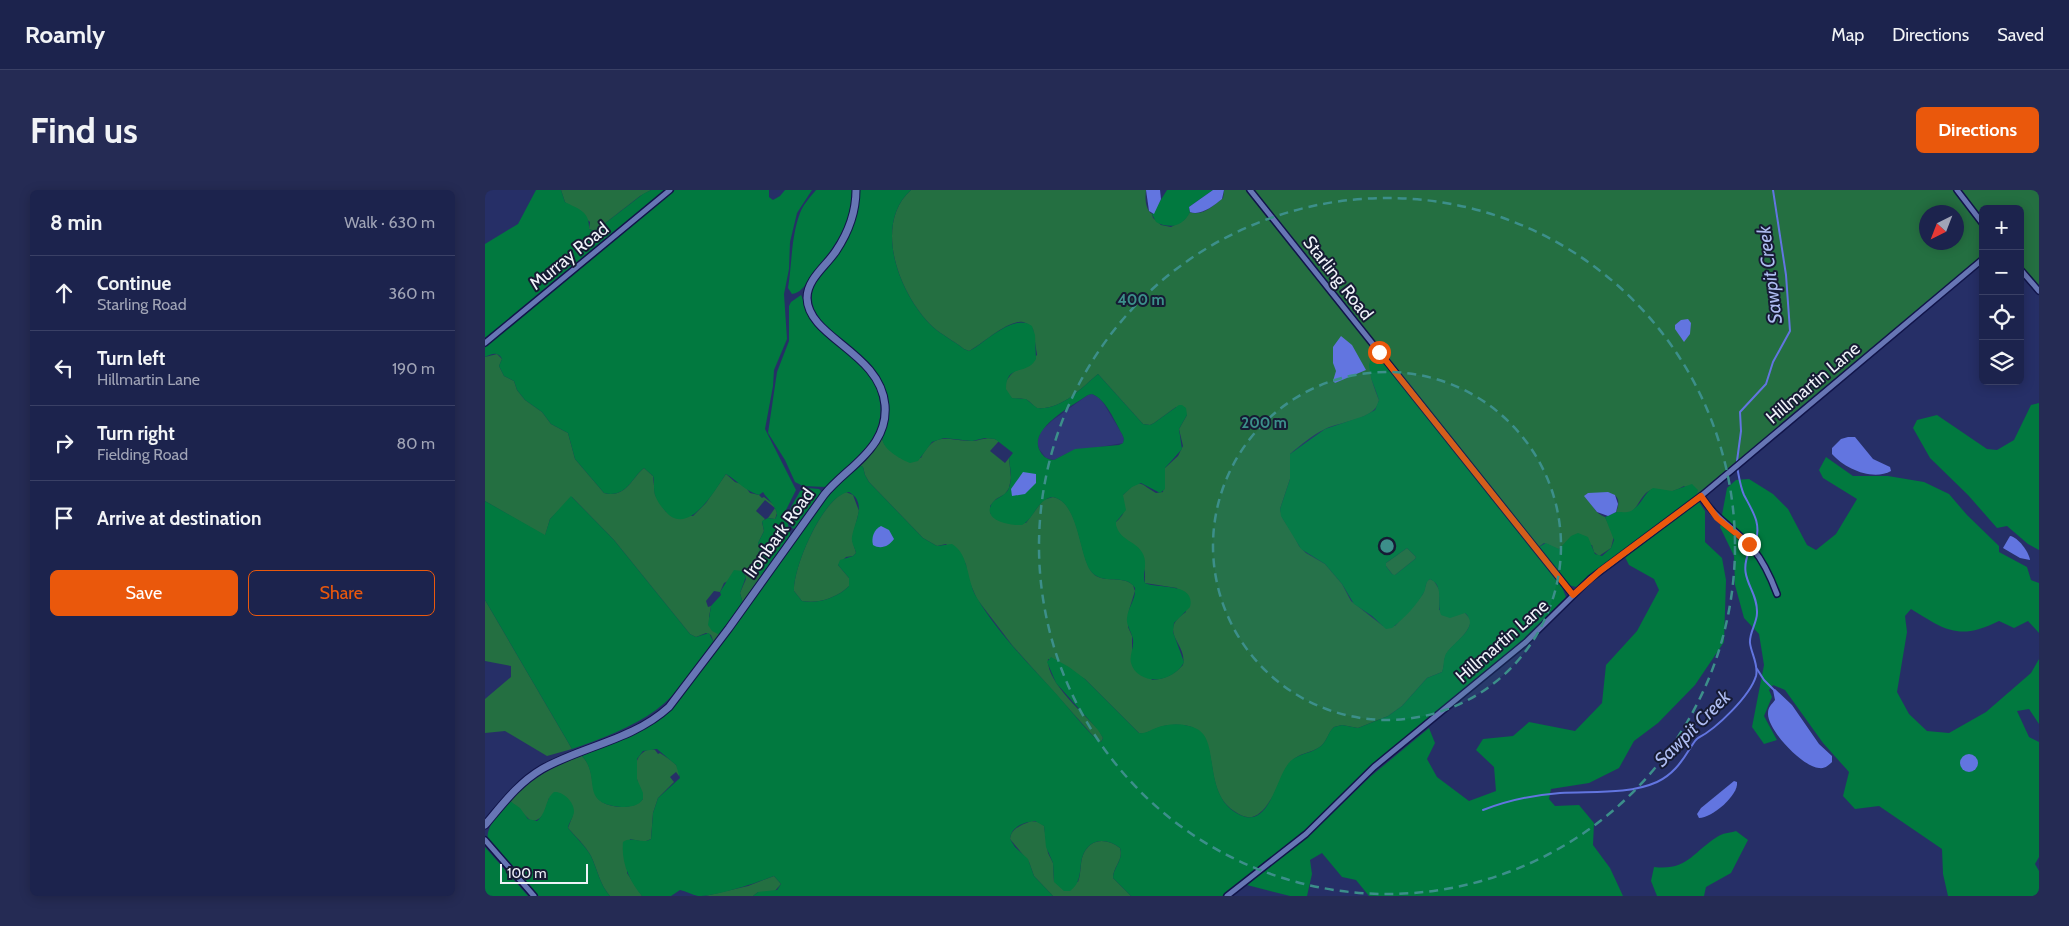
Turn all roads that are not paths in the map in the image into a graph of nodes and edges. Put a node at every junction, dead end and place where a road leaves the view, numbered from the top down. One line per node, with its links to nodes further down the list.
1 (670, 190): 9 (street, Murray Road)
2 (856, 190): 13 (street, Ironbark Road)
3 (1250, 190): 12 (street, Starling Road)
4 (1957, 190): 5 (street)
5 (1979, 219)
6 (1979, 262): 10 (street, Hillmartin Lane)
7 (2024, 274): 8 (street)
8 (2039, 291)
9 (485, 343)
10 (1701, 496): 11 (street); 12 (street, Hillmartin Lane)
11 (1777, 594)
12 (1573, 595): 16 (street, Hillmartin Lane)
13 (485, 825)
14 (485, 840): 15 (street)
15 (534, 896)
16 (1227, 896)

